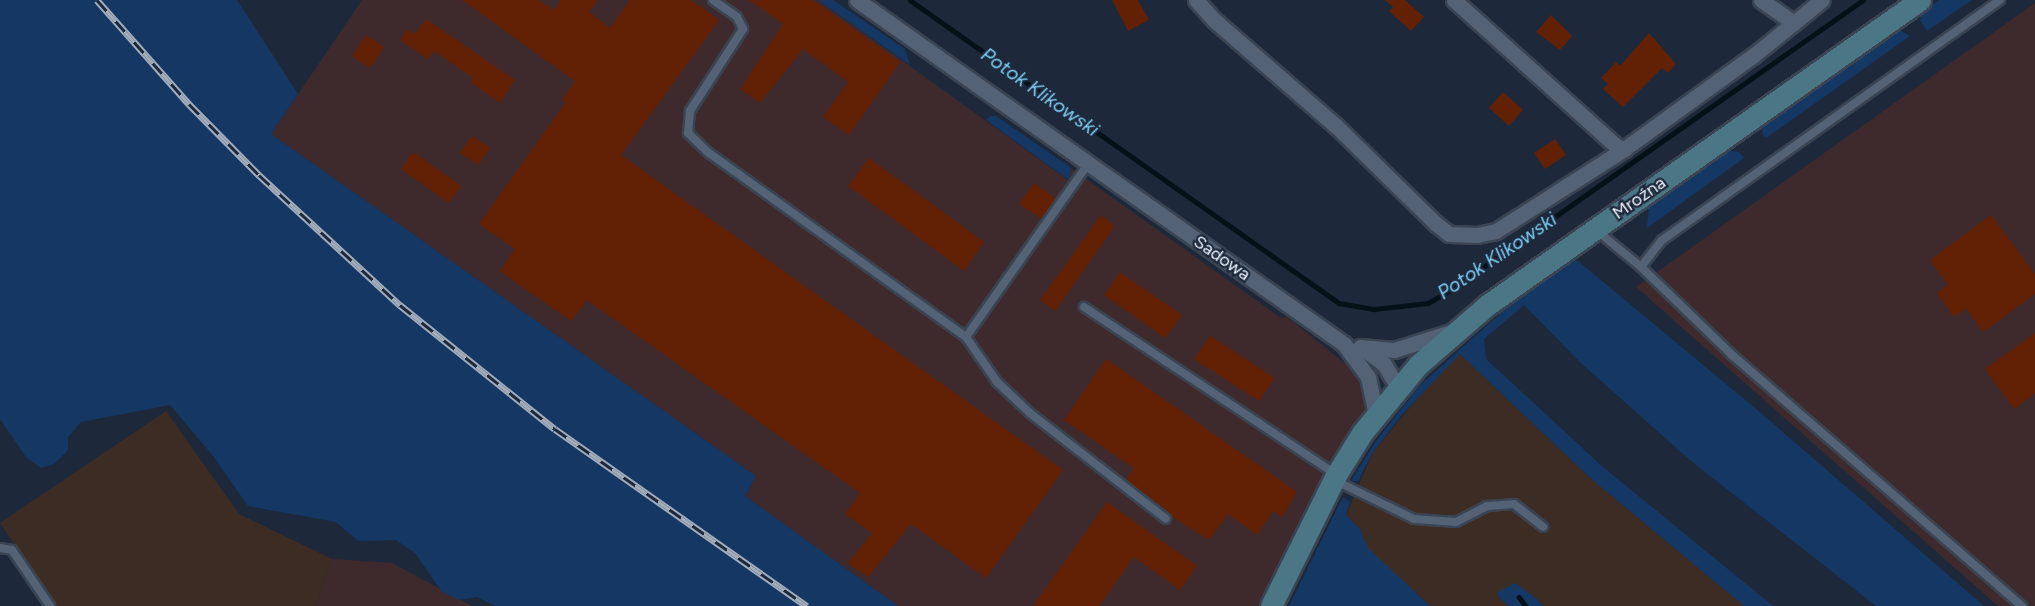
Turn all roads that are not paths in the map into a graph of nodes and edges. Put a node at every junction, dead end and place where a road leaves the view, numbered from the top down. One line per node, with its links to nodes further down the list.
1 (713, 0): 16 (lane)
2 (857, 0): 11 (street, Sadowa)
3 (1196, 0): 10 (street)
4 (1454, 0): 10 (street)
5 (1761, 0): 9 (street)
6 (1822, 0): 9 (street)
7 (1920, 0): 12 (main road, Mroźna)
8 (2000, 0): 13 (lane)
9 (1794, 23): 10 (street)
10 (1624, 149)
11 (1088, 164): 16 (lane); 17 (street, Sadowa)
12 (1595, 229): 13 (lane); 15 (main road, Mroźna)
13 (1641, 267): 28 (lane)
14 (1084, 307): 22 (lane)
15 (1454, 331): 18 (street); 20 (main road, Mroźna)
16 (966, 337): 23 (lane)
17 (1344, 344): 18 (street); 19 (street, Sadowa)
18 (1360, 347): 20 (street)
19 (1368, 377): 20 (street); 21 (street, Sadowa)
20 (1397, 386): 21 (main road, Mroźna)
21 (1376, 415): 22 (main road)
22 (1335, 478): 24 (lane); 27 (main road)
23 (1166, 519)
24 (1543, 527)
25 (0, 548): 26 (lane)
26 (50, 606)
27 (1271, 606)
28 (2022, 606)

